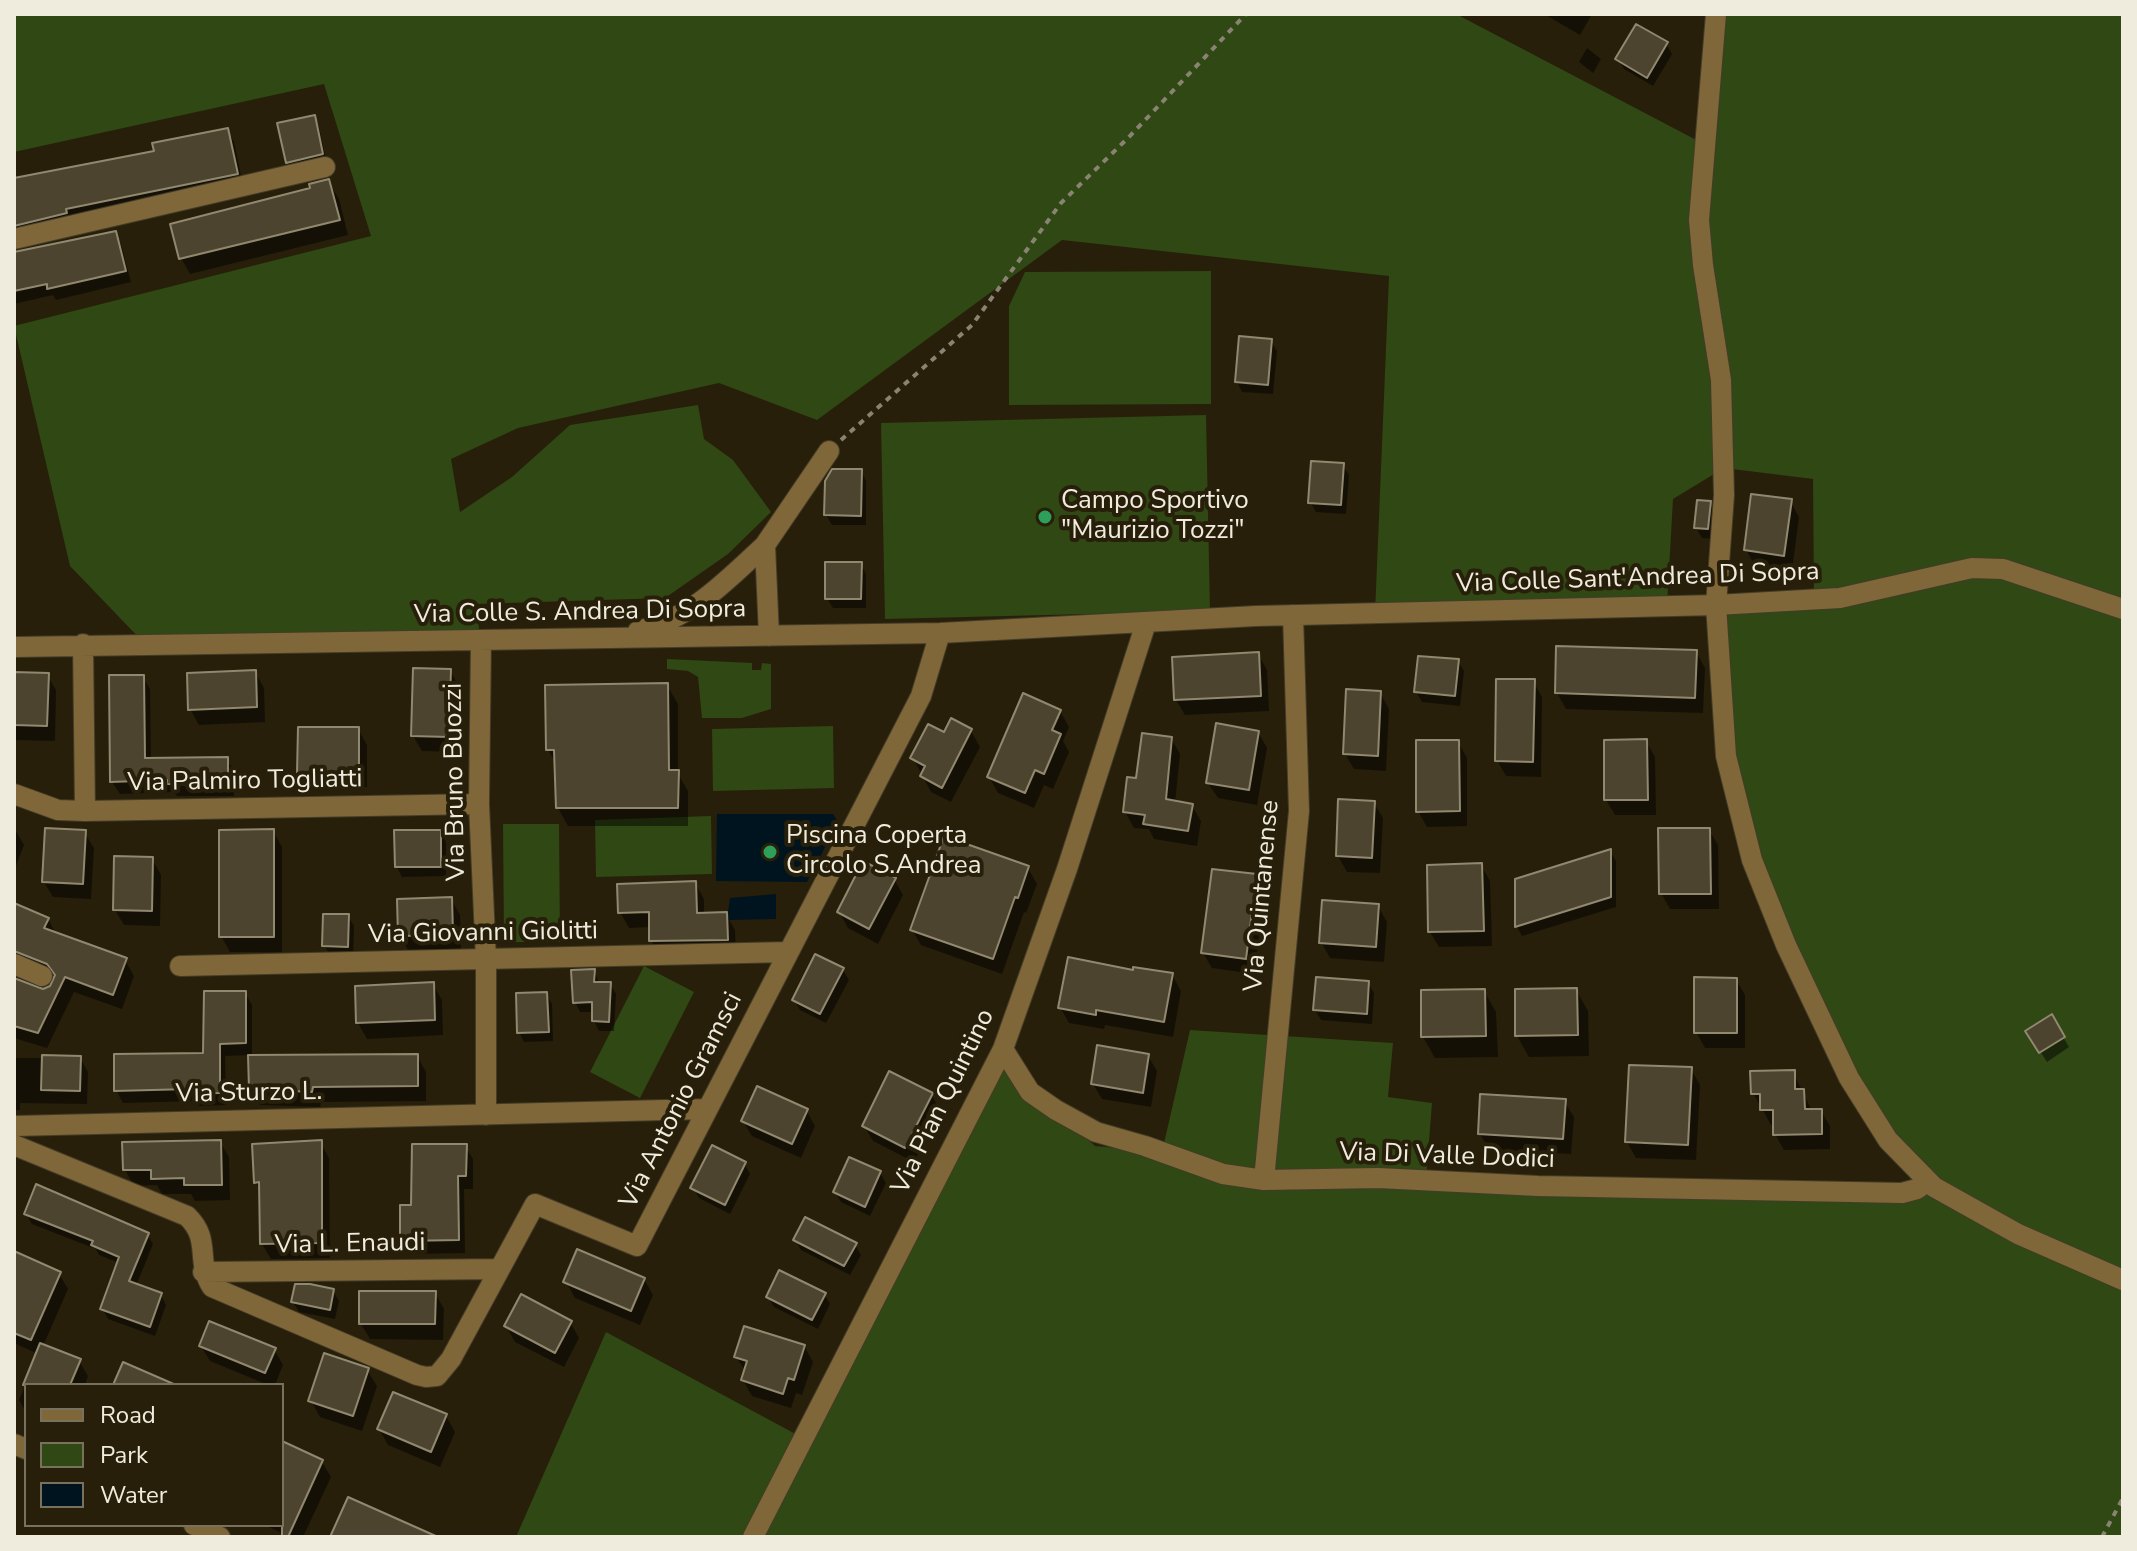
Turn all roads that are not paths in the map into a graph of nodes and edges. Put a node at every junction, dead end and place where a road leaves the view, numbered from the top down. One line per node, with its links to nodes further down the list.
1 (1716, 14): 6 (street)
2 (325, 167): 3 (street)
3 (14, 239)
4 (829, 451): 5 (street)
5 (765, 545): 11 (street); 12 (street)
6 (1716, 605): 7 (street, Via Colle Sant'Andrea Di Sopra); 8 (street, Via Colle Sant'Andrea Di Sopra); 30 (street)
7 (2123, 609)
8 (1293, 615): 9 (street, Via Colle Sant'Andrea Di Sopra); 29 (street, Via Quintanense)
9 (1146, 623): 10 (street, Via Colle S. Andrea Di Sopra); 24 (street, Via Pian Quintino)
10 (940, 633): 11 (street, Via Colle S. Andrea Di Sopra); 19 (street, Via Antonio Gramsci)
11 (769, 636): 12 (street, Via Colle S. Andrea Di Sopra)
12 (604, 639): 13 (street, Via Colle S. Andrea Di Sopra)
13 (481, 640): 14 (street, Via Colle S. Andrea Di Sopra); 17 (street, Via Bruno Buozzi)
14 (83, 644): 15 (street, Via Colle S. Andrea Di Sopra); 18 (street)
15 (14, 647)
16 (14, 794): 18 (street, Via Palmiro Togliatti)
17 (479, 804): 18 (street, Via Palmiro Togliatti); 20 (street, Via Bruno Buozzi)
18 (85, 811)
19 (788, 952): 20 (street, Via Giovanni Giolitti); 25 (street, Via Antonio Gramsci)
20 (486, 960): 22 (street, Via Giovanni Giolitti); 26 (street, Via Bruno Buozzi)
21 (14, 964): 23 (street)
22 (180, 966)
23 (42, 976)
24 (1003, 1049): 29 (street, Via Di Valle Dodici); 36 (street, Via Pian Quintino)
25 (706, 1109): 26 (street, Via Sturzo L.); 31 (street, Via Antonio Gramsci)
26 (486, 1115): 27 (street, Via Sturzo L.)
27 (14, 1126)
28 (14, 1145): 32 (street)
29 (1264, 1180): 30 (street, Via Di Valle Dodici)
30 (1928, 1181): 33 (street)
31 (499, 1269): 32 (street, Via L. Enaudi); 32 (street, Via Antonio Gramsci)
32 (203, 1272)
33 (2123, 1280)
34 (198, 1527): 35 (street)
35 (220, 1537)
36 (753, 1537)

